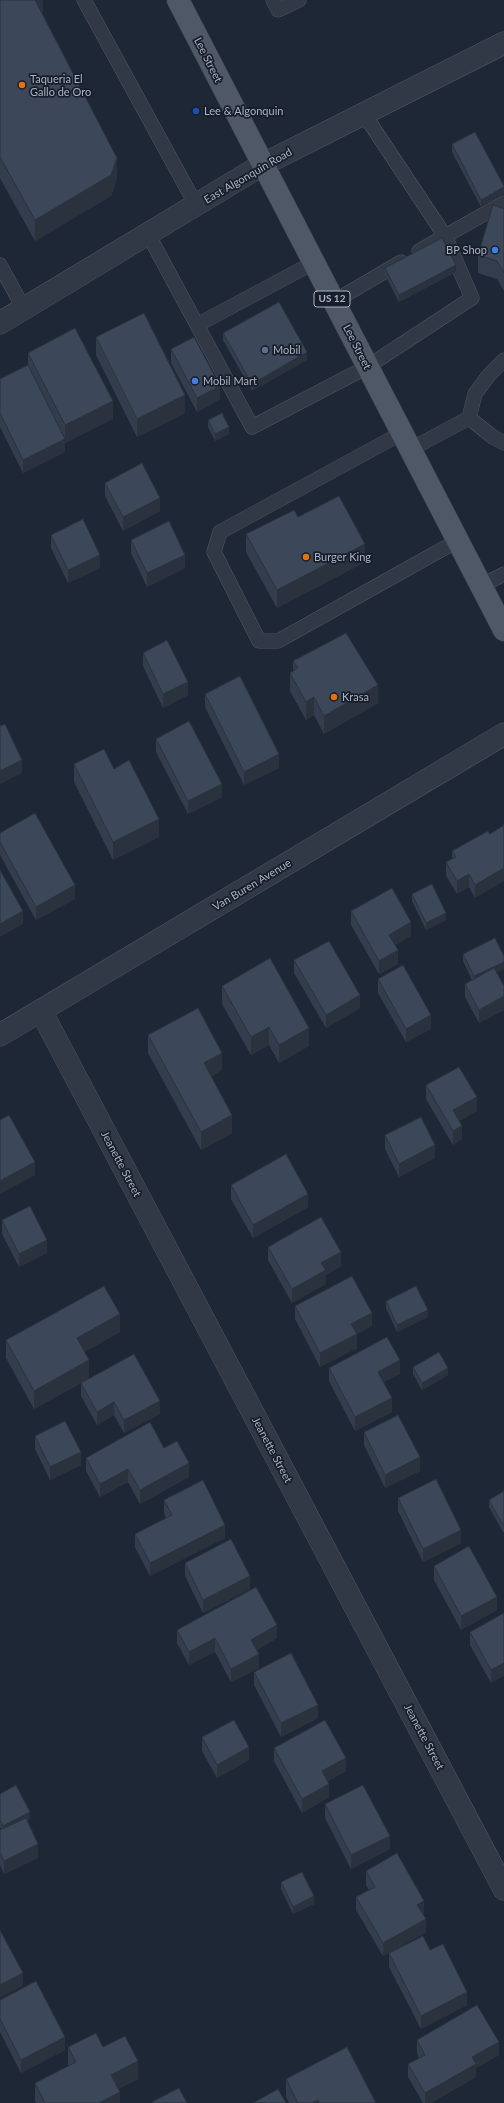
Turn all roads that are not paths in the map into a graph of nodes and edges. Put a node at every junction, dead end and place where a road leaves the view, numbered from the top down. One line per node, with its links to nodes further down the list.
1 (84, 0): 9 (lane)
2 (178, 0): 7 (main road, Lee Street / US 12)
3 (273, 0): 4 (lane)
4 (298, 0)
5 (504, 43): 6 (street, East Algonquin Road)
6 (364, 114): 7 (street, East Algonquin Road); 11 (lane)
7 (262, 165): 9 (street, East Algonquin Road); 12 (main road, Lee Street / US 12)
8 (504, 203): 11 (lane)
9 (196, 205): 10 (street, East Algonquin Road)
10 (148, 234): 15 (street, East Algonquin Road); 17 (lane)
11 (445, 236): 14 (lane); 19 (lane)
12 (313, 263): 14 (main road, Lee Street / US 12); 17 (lane)
13 (0, 265): 15 (lane)
14 (333, 302): 19 (main road, Lee Street / US 12)
15 (24, 309): 16 (street, East Algonquin Road)
16 (0, 323)
17 (197, 325): 19 (lane)
18 (504, 360): 20 (lane)
19 (367, 367): 21 (main road, Lee Street / US 12)
20 (469, 418): 21 (lane); 22 (lane)
21 (406, 441): 23 (main road, Lee Street / US 12); 23 (lane)
22 (504, 443)
23 (458, 541): 25 (main road, Lee Street / US 12)
24 (504, 574): 25 (lane)
25 (481, 586): 26 (main road, Lee Street / US 12)
26 (504, 630)
27 (504, 734): 28 (street, Van Buren Avenue)
28 (41, 1011): 29 (street, Van Buren Avenue); 30 (street, Jeanette Street)
29 (0, 1036)
30 (504, 1889)

